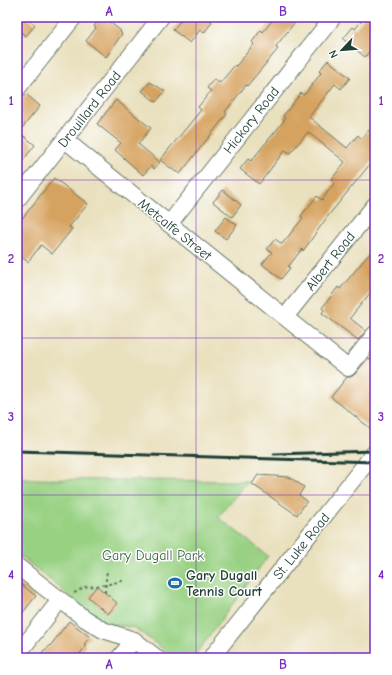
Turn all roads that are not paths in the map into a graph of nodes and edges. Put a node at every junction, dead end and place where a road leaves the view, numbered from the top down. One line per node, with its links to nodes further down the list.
1 (74, 17): 4 (street)
2 (161, 17): 5 (street, Drouillard Road)
3 (333, 17): 8 (street, Hickory Road)
4 (17, 89)
5 (65, 140): 6 (street, Drouillard Road); 8 (street, Metcalfe Street)
6 (17, 200)
7 (375, 205): 9 (street, Albert Road)
8 (169, 224): 9 (street, Metcalfe Street)
9 (286, 317): 10 (street, Metcalfe Street)
10 (375, 334)
11 (375, 452): 18 (street, St. Luke Road)
12 (17, 566): 13 (street)
13 (60, 600): 14 (street); 15 (street)
14 (134, 640): 16 (street); 17 (street)
15 (17, 655)
16 (119, 658)
17 (157, 658)
18 (211, 658)

